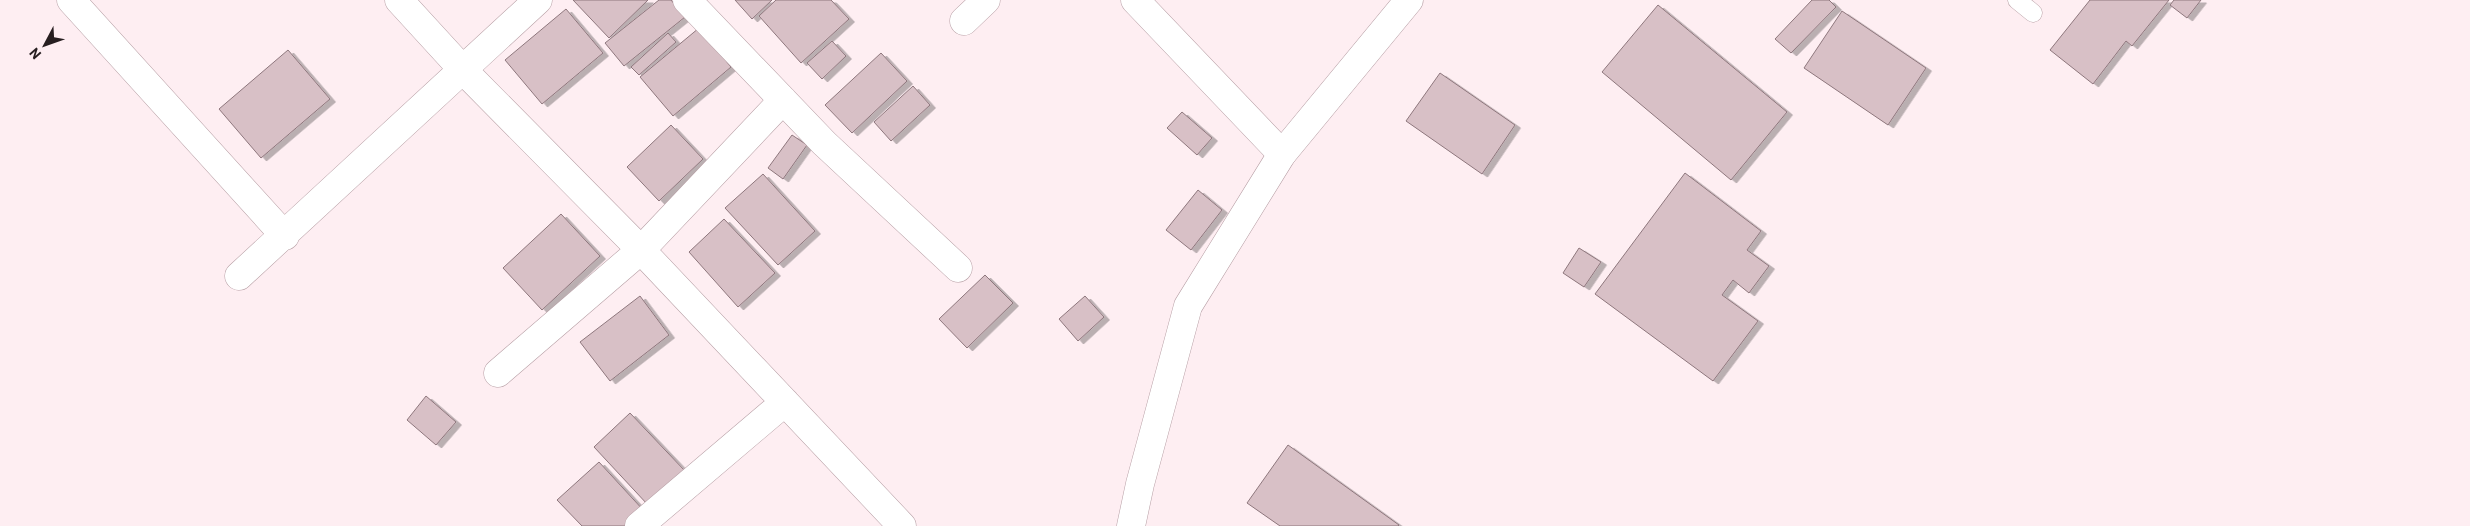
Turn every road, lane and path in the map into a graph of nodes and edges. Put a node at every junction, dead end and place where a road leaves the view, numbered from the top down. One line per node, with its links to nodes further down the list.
1 (71, 0): 14 (street)
2 (399, 0): 11 (street)
3 (538, 0): 11 (street)
4 (686, 0): 12 (street)
5 (986, 0): 10 (street)
6 (1135, 0): 13 (street)
7 (1409, 0): 13 (street)
8 (2016, 0): 9 (lane)
9 (2033, 13)
10 (964, 21)
11 (464, 71): 14 (street); 15 (street)
12 (783, 100): 15 (street); 16 (street)
13 (1282, 154): 22 (street)
14 (284, 236): 17 (street)
15 (641, 250): 18 (street); 19 (street)
16 (958, 268)
17 (239, 276)
18 (498, 374)
19 (785, 402): 20 (street); 21 (street)
20 (639, 526)
21 (902, 526)
22 (1132, 526)

